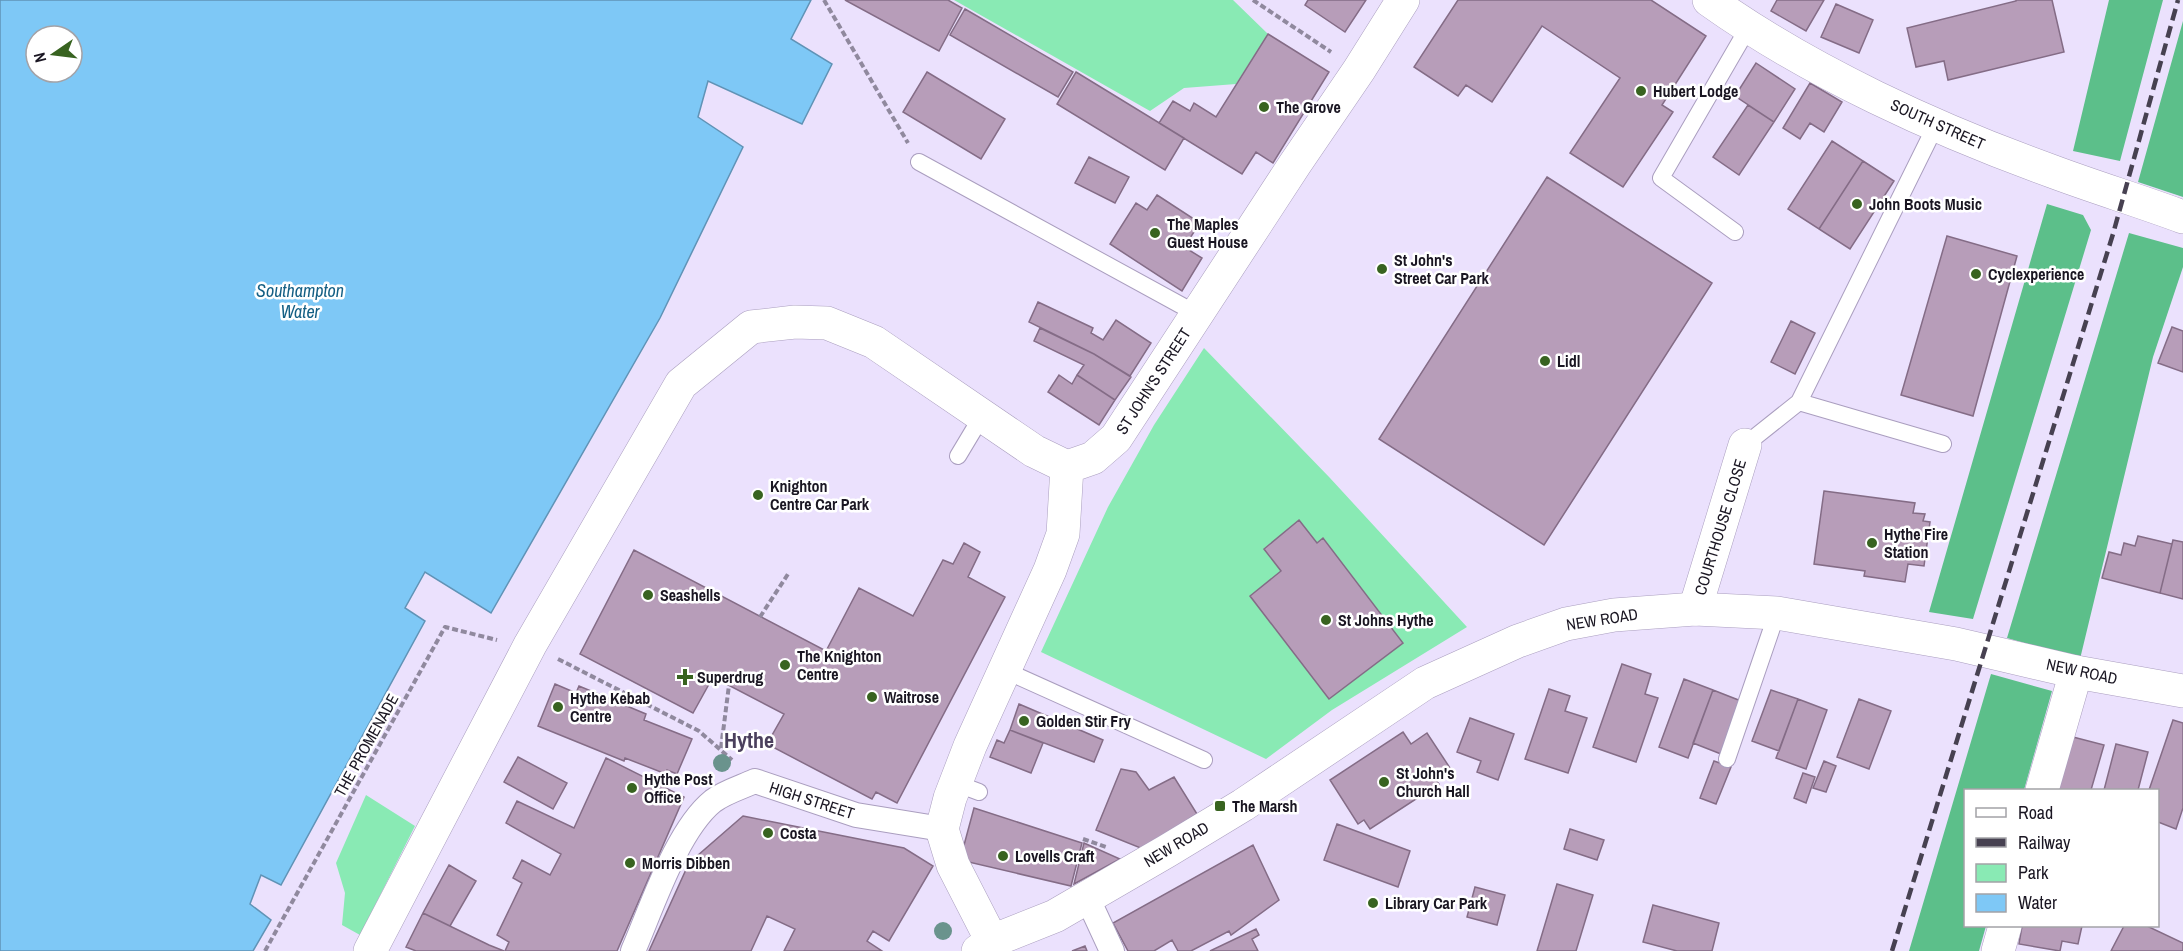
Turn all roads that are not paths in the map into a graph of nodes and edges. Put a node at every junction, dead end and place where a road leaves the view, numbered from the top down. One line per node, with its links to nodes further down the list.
1 (1403, 0): 8 (street, ST JOHN'S STREET)
2 (1709, 0): 3 (street, SOUTH STREET)
3 (1748, 28): 4 (street, SOUTH STREET); 7 (lane)
4 (1936, 125): 6 (street, SOUTH STREET); 9 (lane)
5 (919, 162): 8 (lane)
6 (2183, 216)
7 (1735, 232)
8 (1197, 314): 14 (street, ST JOHN'S STREET)
9 (1799, 402): 11 (lane); 12 (lane)
10 (982, 416): 13 (lane); 14 (street); 27 (street)
11 (1943, 444)
12 (1745, 445): 15 (street, COURTHOUSE CLOSE)
13 (958, 456)
14 (1067, 467): 17 (street)
15 (1695, 609): 16 (street, NEW ROAD); 24 (street, NEW ROAD)
16 (1777, 613): 18 (street, NEW ROAD); 20 (lane)
17 (1004, 670): 21 (lane); 23 (street)
18 (2076, 672): 19 (street, NEW ROAD); 22 (street)
19 (2183, 691)
20 (1727, 759)
21 (1204, 760)
22 (2043, 789)
23 (942, 829): 26 (street); 28 (street, HIGH STREET)
24 (1087, 897): 26 (street); 29 (street)
25 (2005, 927): 30 (street)
26 (985, 946)
27 (370, 951)
28 (633, 951)
29 (1112, 951)
30 (1998, 951)

